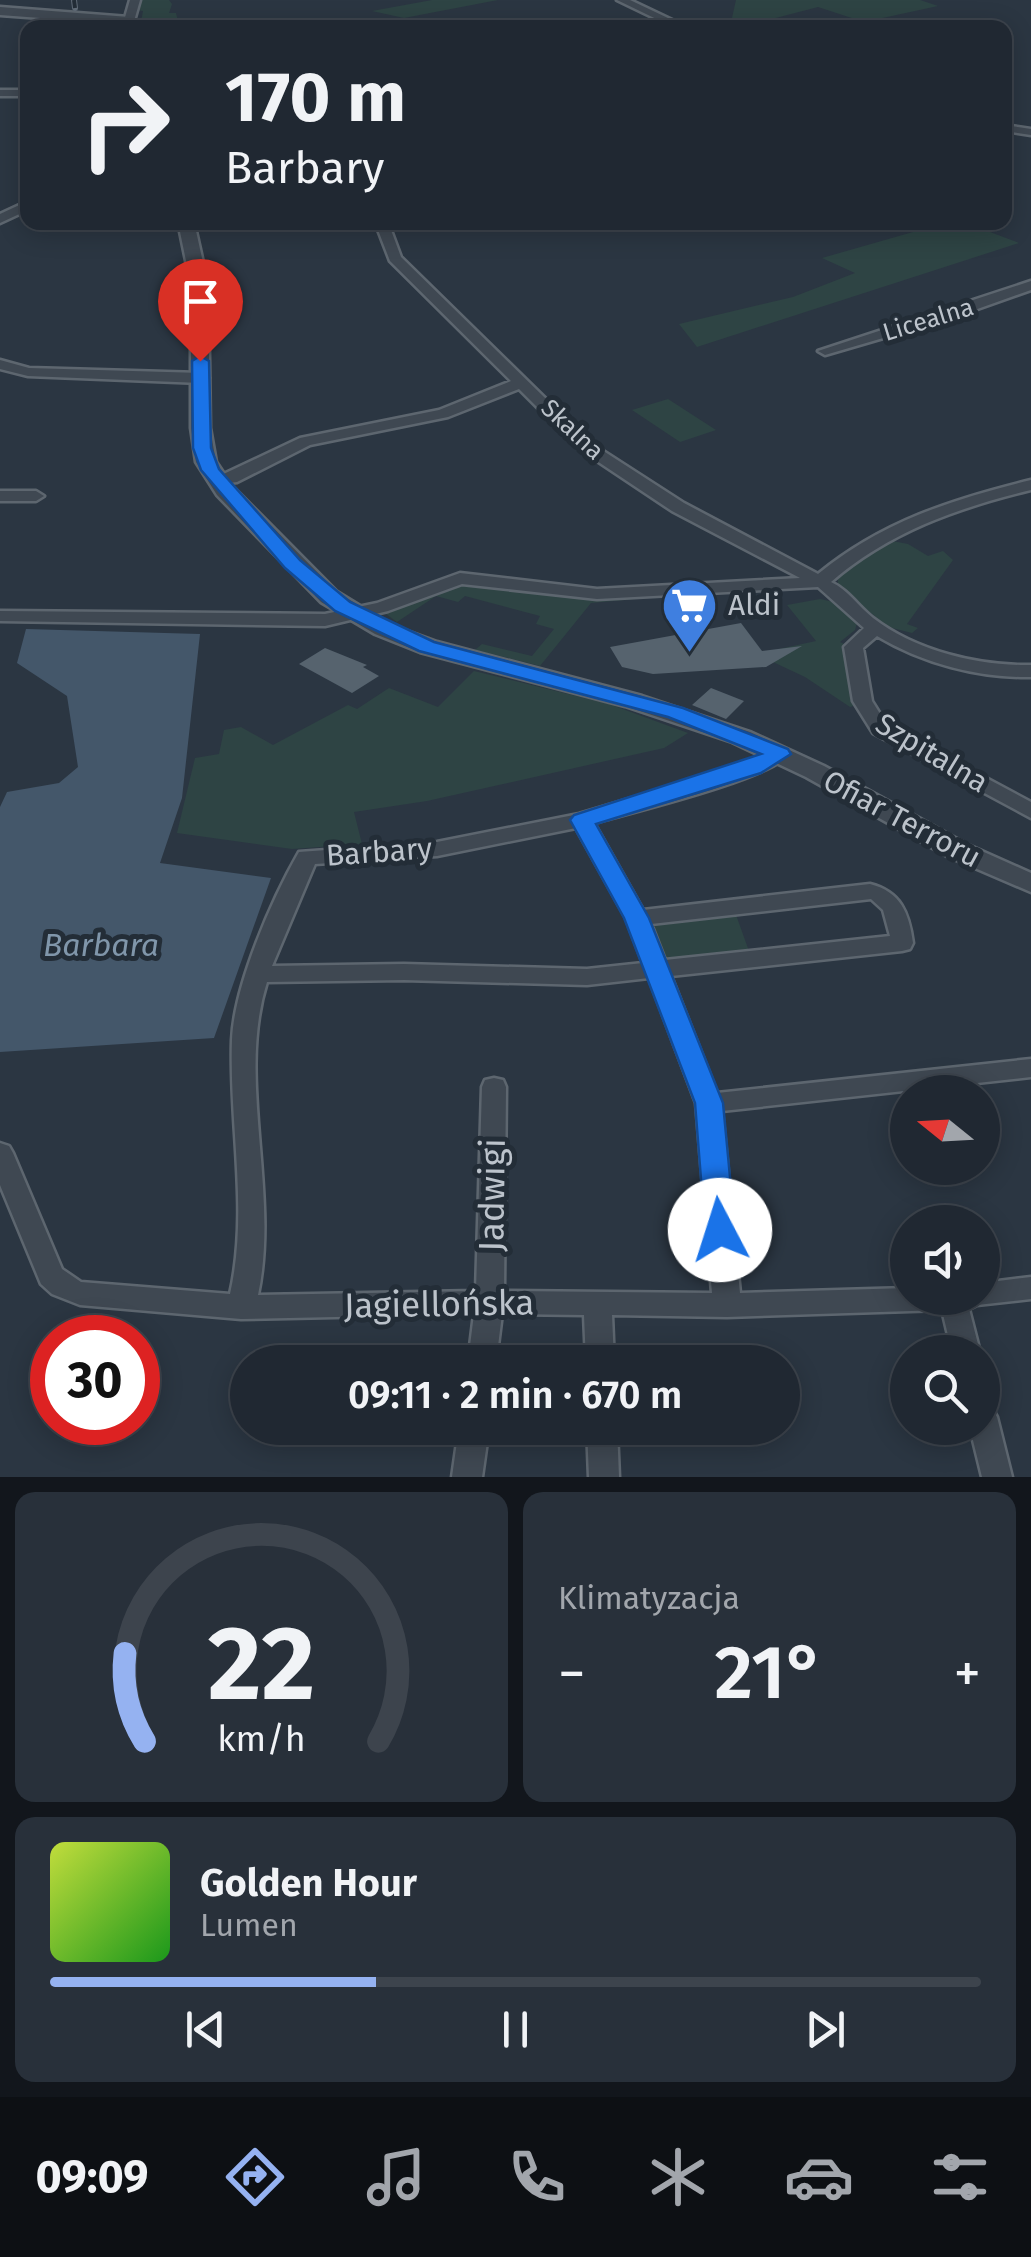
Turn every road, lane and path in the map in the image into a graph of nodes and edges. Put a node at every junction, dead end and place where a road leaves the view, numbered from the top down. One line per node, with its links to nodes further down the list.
1 (622, 0): 4 (street)
2 (3, 13): 3 (street)
3 (83, 20)
4 (666, 20)
5 (189, 230): 10 (street, Ofiar Terroru)
6 (385, 230): 11 (street, Skalna)
7 (1031, 285): 8 (street, Licealna)
8 (825, 351)
9 (0, 364): 10 (street)
10 (201, 378): 12 (street, Ofiar Terroru)
11 (522, 382): 12 (street); 16 (street, Skalna)
12 (219, 482): 17 (street, Ofiar Terroru)
13 (1031, 485): 16 (street)
14 (0, 496): 15 (street)
15 (36, 496)
16 (819, 582): 17 (street); 19 (street)
17 (357, 615): 18 (street); 21 (street, Ofiar Terroru)
18 (0, 616)
19 (875, 628): 20 (street); 22 (street, Szpitalna)
20 (1031, 671)
21 (780, 754): 23 (street, Barbary); 24 (street, Ofiar Terroru)
22 (1031, 811)
23 (582, 820): 25 (street); 27 (street, Barbary)
24 (1031, 883)
25 (636, 918): 26 (street); 26 (street)
26 (654, 971): 27 (street); 30 (street)
27 (259, 974): 38 (street, Barbary)
28 (1031, 1068): 30 (street)
29 (494, 1086): 35 (street, Jadwigi)
30 (709, 1103): 37 (street)
31 (0, 1153): 38 (street, Jagiellońska)
32 (1031, 1288): 33 (street)
33 (1000, 1292)
34 (890, 1300): 37 (street, Jagiellońska)
35 (490, 1302): 36 (street, Jagiellońska); 38 (street, Jagiellońska); 39 (street, Jadwigi)
36 (598, 1302): 37 (street, Jagiellońska); 40 (street)
37 (726, 1305)
38 (241, 1307)
39 (484, 1345)
40 (599, 1345)
41 (472, 1445): 44 (street)
42 (603, 1445): 45 (street)
43 (989, 1445): 46 (street)
44 (467, 1477)
45 (604, 1477)
46 (998, 1477)

